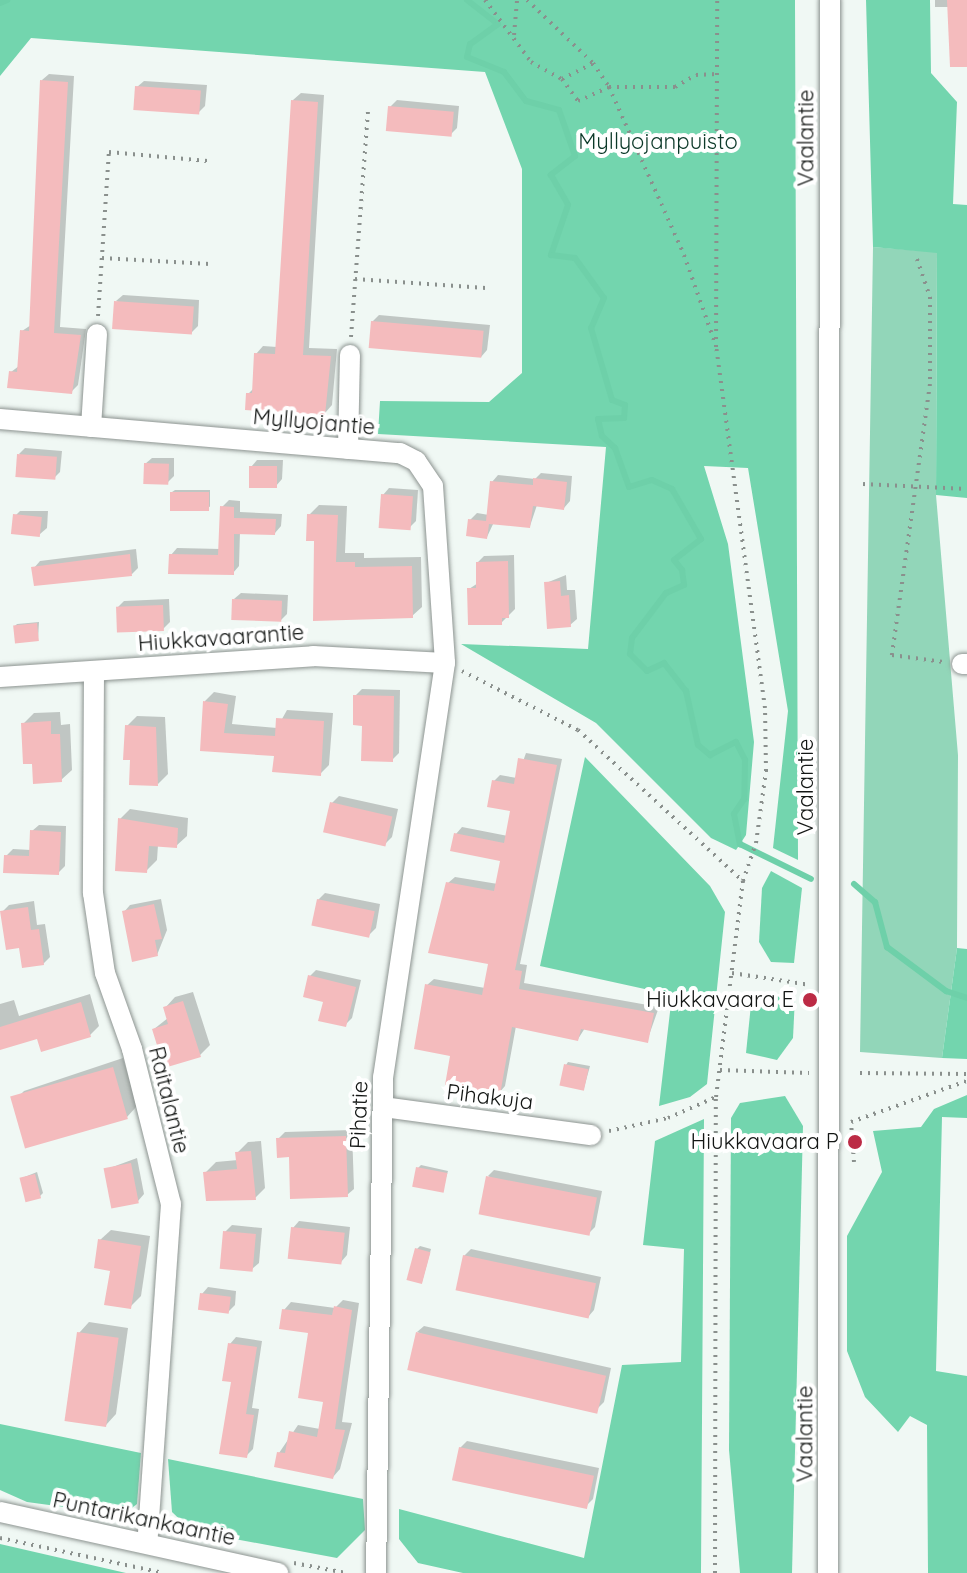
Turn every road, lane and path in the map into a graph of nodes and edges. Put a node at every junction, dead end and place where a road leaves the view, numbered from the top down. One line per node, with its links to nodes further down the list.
1 (485, 0): 6 (path)
2 (517, 0): 6 (path)
3 (527, 0): 7 (path)
4 (717, 0): 8 (path)
5 (830, 0): 51 (street, Vaalantie)
6 (514, 38): 9 (path)
7 (593, 63): 9 (path); 10 (path)
8 (717, 74): 10 (path); 19 (path)
9 (562, 79): 10 (path)
10 (609, 87): 19 (path)
11 (368, 111): 16 (path)
12 (208, 161): 13 (path)
13 (102, 258): 15 (path); 18 (path)
14 (917, 259): 25 (path)
15 (210, 264)
16 (355, 279): 17 (path); 20 (path)
17 (486, 288)
18 (97, 334): 22 (street)
19 (716, 347): 31 (path)
20 (350, 355): 23 (street)
21 (0, 419): 22 (street, Myllyojantie)
22 (91, 427): 23 (street, Myllyojantie)
23 (348, 449): 27 (street, Myllyojantie)
24 (863, 484): 25 (path)
25 (912, 486): 26 (path); 28 (path)
26 (967, 489)
27 (445, 663): 29 (street, Hiukkavaarantie); 31 (path); 40 (street, Pihatie)
28 (965, 664)
29 (94, 671): 30 (street, Hiukkavaarantie); 45 (street, Raitalantie)
30 (0, 677)
31 (743, 881): 32 (path)
32 (732, 973): 33 (path); 34 (path)
33 (810, 996)
34 (720, 1070): 35 (path); 39 (path)
35 (809, 1073)
36 (860, 1073): 37 (path)
37 (967, 1074)
38 (967, 1081): 42 (path)
39 (716, 1097): 41 (path); 50 (path)
40 (383, 1107): 41 (street, Pihakuja); 49 (street, Pihatie)
41 (591, 1135)
42 (854, 1162)
43 (0, 1512): 45 (street, Puntarikankaantie)
44 (0, 1538): 47 (path)
45 (147, 1543): 46 (street, Puntarikankaantie)
46 (284, 1568): 48 (path)
47 (163, 1573)
48 (346, 1573)
49 (376, 1573)
50 (715, 1573)
51 (828, 1573)

